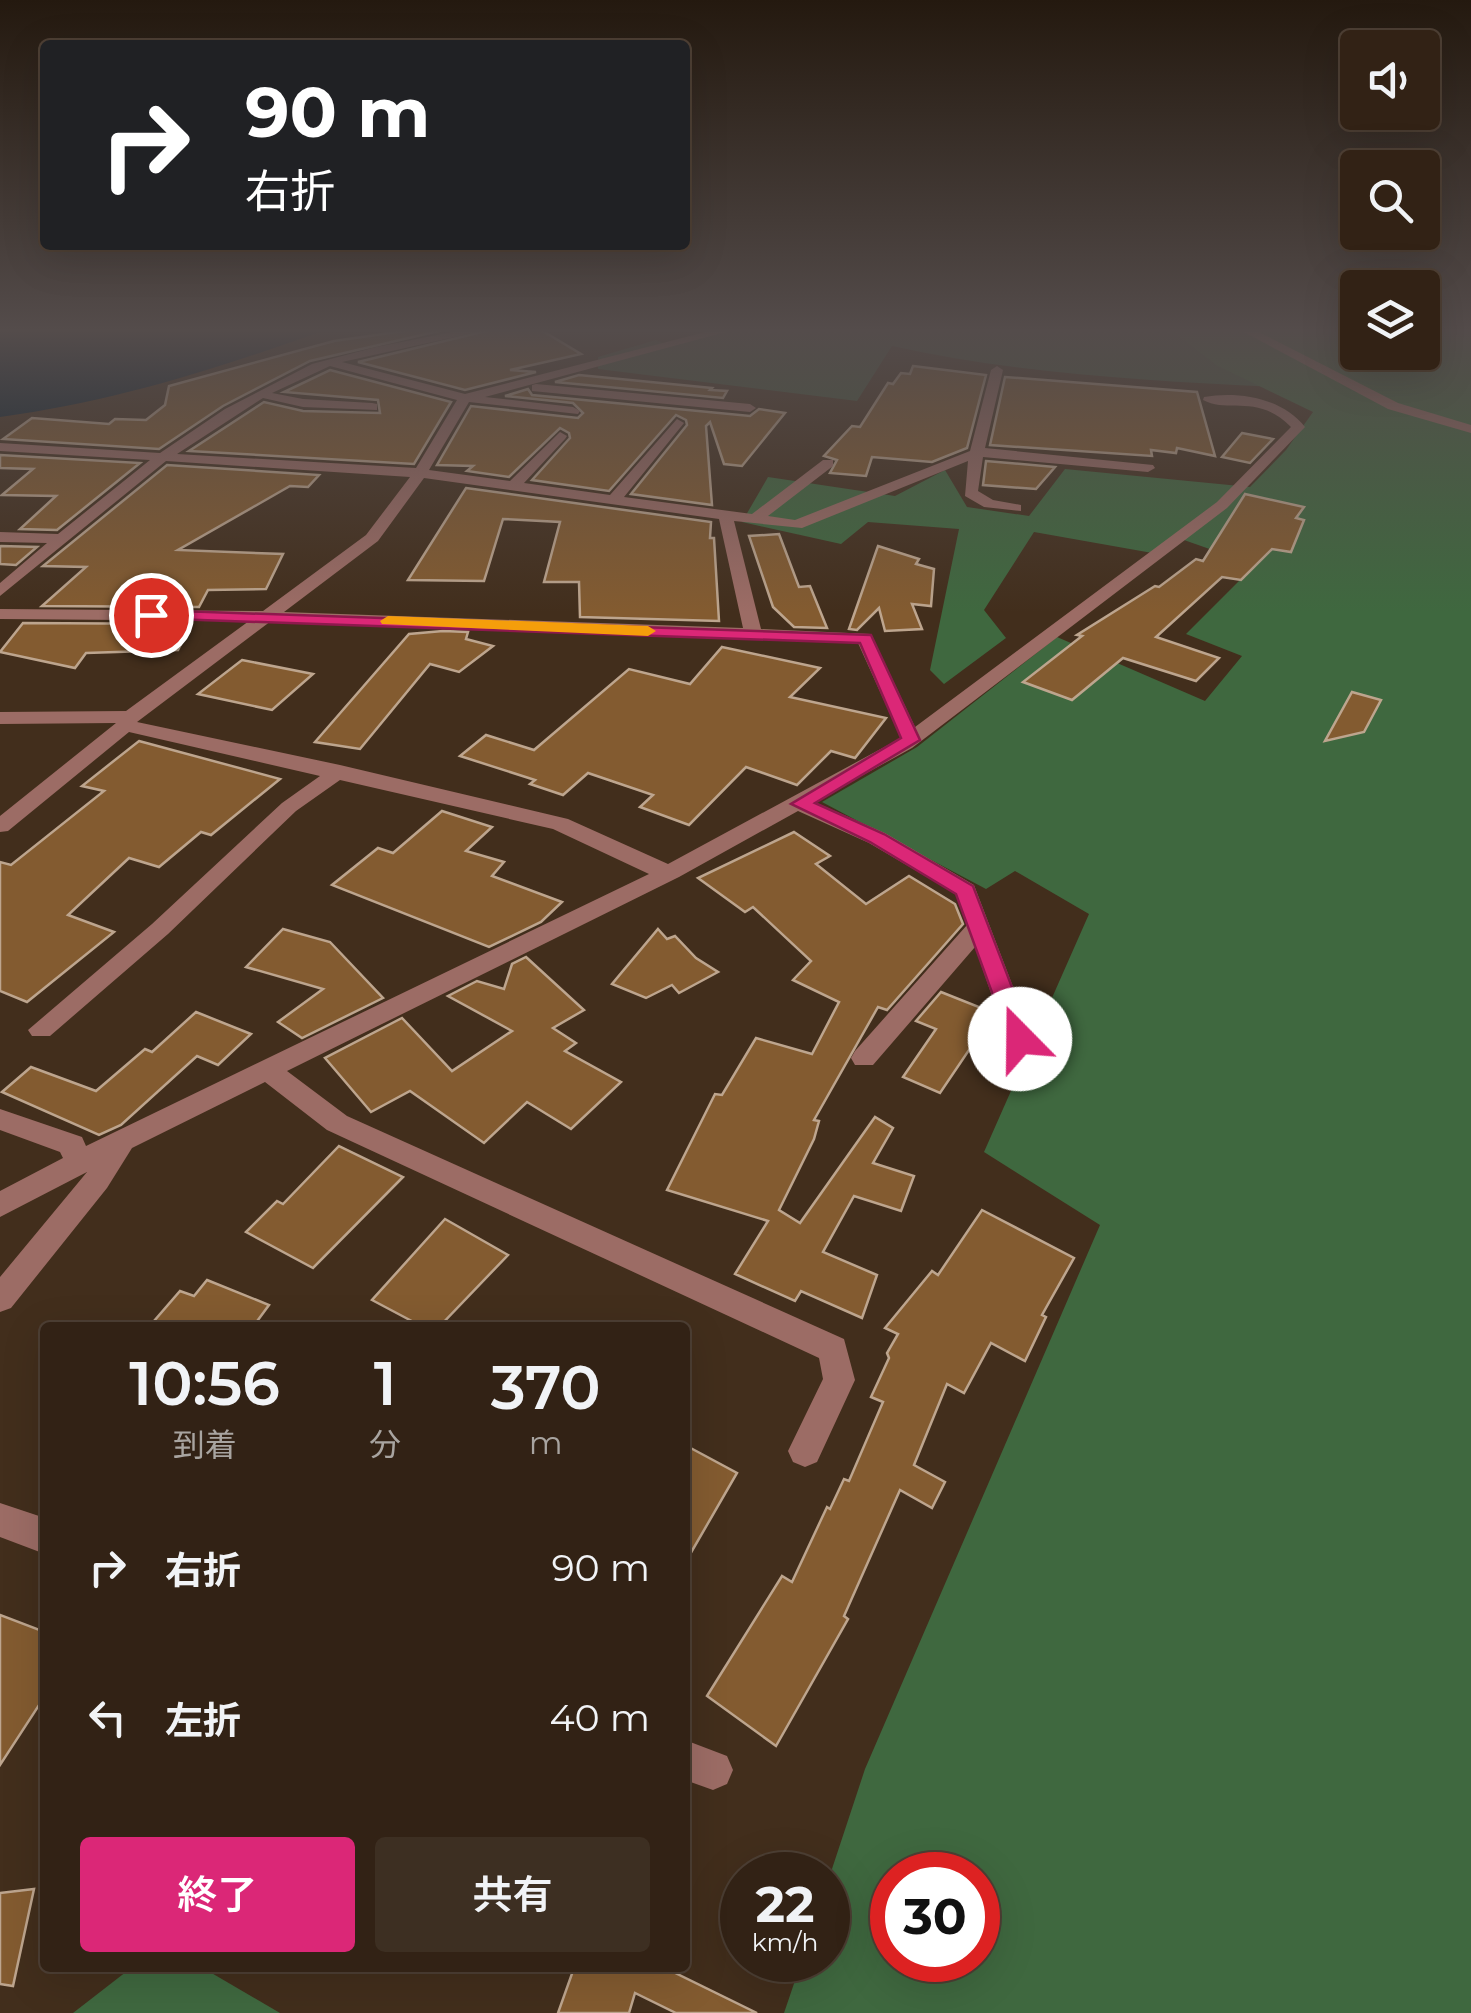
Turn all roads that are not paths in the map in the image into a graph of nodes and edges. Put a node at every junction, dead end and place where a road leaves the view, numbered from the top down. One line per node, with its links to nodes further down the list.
1 (208, 424): 9 (street)
2 (449, 424): 12 (street)
3 (675, 424): 14 (street)
4 (985, 424): 8 (street)
5 (1295, 424): 26 (street)
6 (560, 436): 13 (street)
7 (0, 447): 9 (street)
8 (979, 452): 11 (street); 15 (street); 17 (street)
9 (162, 456): 12 (street); 19 (street)
10 (828, 463): 17 (street)
11 (1148, 468)
12 (420, 473): 13 (street); 22 (street)
13 (513, 486): 14 (street)
14 (614, 500): 16 (street)
15 (1016, 508)
16 (725, 514): 17 (street); 23 (street)
17 (755, 518)
18 (0, 537): 19 (street)
19 (62, 539): 20 (street)
20 (0, 592)
21 (0, 614): 22 (street)
22 (264, 616): 23 (street); 25 (street)
23 (753, 633): 26 (street)
24 (0, 718): 25 (street)
25 (127, 721): 27 (street); 29 (street)
26 (911, 740): 28 (street)
27 (340, 771): 30 (street); 32 (street)
28 (800, 804): 30 (street); 31 (street)
29 (0, 826)
30 (671, 872): 35 (street)
31 (977, 929): 33 (street); 34 (street)
32 (41, 1030)
33 (1020, 1039)
34 (864, 1058)
35 (268, 1070): 37 (street); 41 (street)
36 (0, 1119): 38 (street)
37 (122, 1140): 38 (street); 40 (street)
38 (78, 1162): 39 (street)
39 (0, 1206)
40 (0, 1300)
41 (805, 1451)
42 (0, 1520): 43 (street)
43 (40, 1534)

